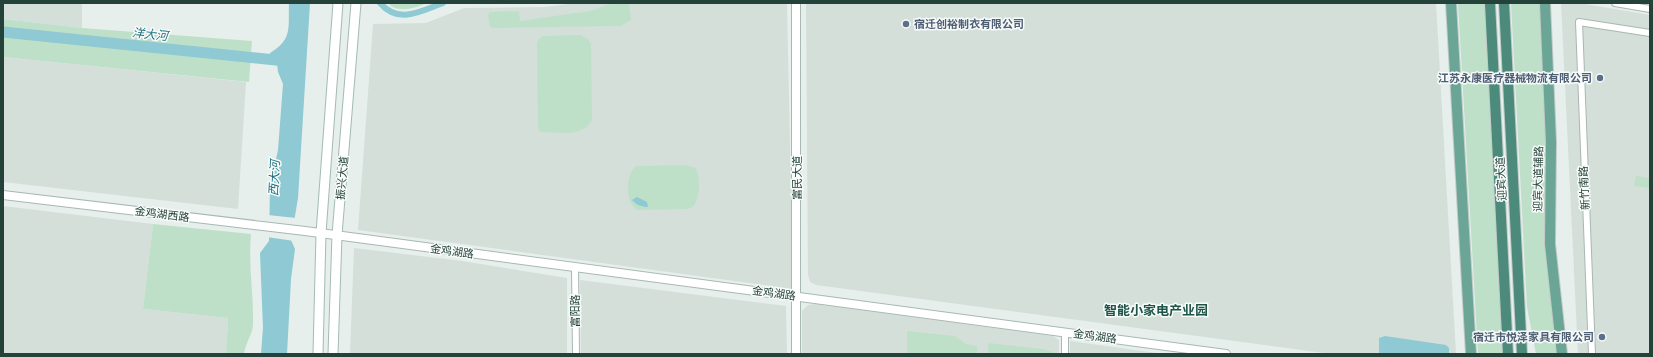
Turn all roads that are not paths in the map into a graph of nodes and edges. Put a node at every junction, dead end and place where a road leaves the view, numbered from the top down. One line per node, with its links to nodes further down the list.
1 (338, 3): 12 (main road, 振兴大道)
2 (356, 3): 13 (main road, 振兴大道)
3 (796, 3): 15 (street, 富民大道)
4 (1451, 3): 24 (main road)
5 (1490, 3): 25 (highway, 迎宾大道)
6 (1504, 3): 16 (highway, 迎宾大道)
7 (1545, 3): 28 (main road, 迎宾大道辅路)
8 (1615, 3): 9 (street)
9 (1650, 9)
10 (1650, 33): 29 (street, 新竹南路)
11 (3, 195): 12 (street, 金鸡湖西路)
12 (322, 233): 13 (street, 金鸡湖路); 18 (main road, 振兴大道)
13 (337, 235): 14 (street, 金鸡湖路); 19 (main road, 振兴大道)
14 (575, 267): 15 (street, 金鸡湖路); 20 (street, 富阳路)
15 (796, 296): 17 (street, 金鸡湖路); 21 (street, 富民大道)
16 (1521, 323): 26 (highway, 迎宾大道); 27 (highway)
17 (1065, 333): 22 (street); 23 (street, 金鸡湖路)
18 (318, 354)
19 (333, 354)
20 (576, 354)
21 (796, 354)
22 (1065, 354)
23 (1226, 354)
24 (1471, 354)
25 (1508, 354)
26 (1522, 354)
27 (1528, 354)
28 (1562, 354)
29 (1592, 354)

